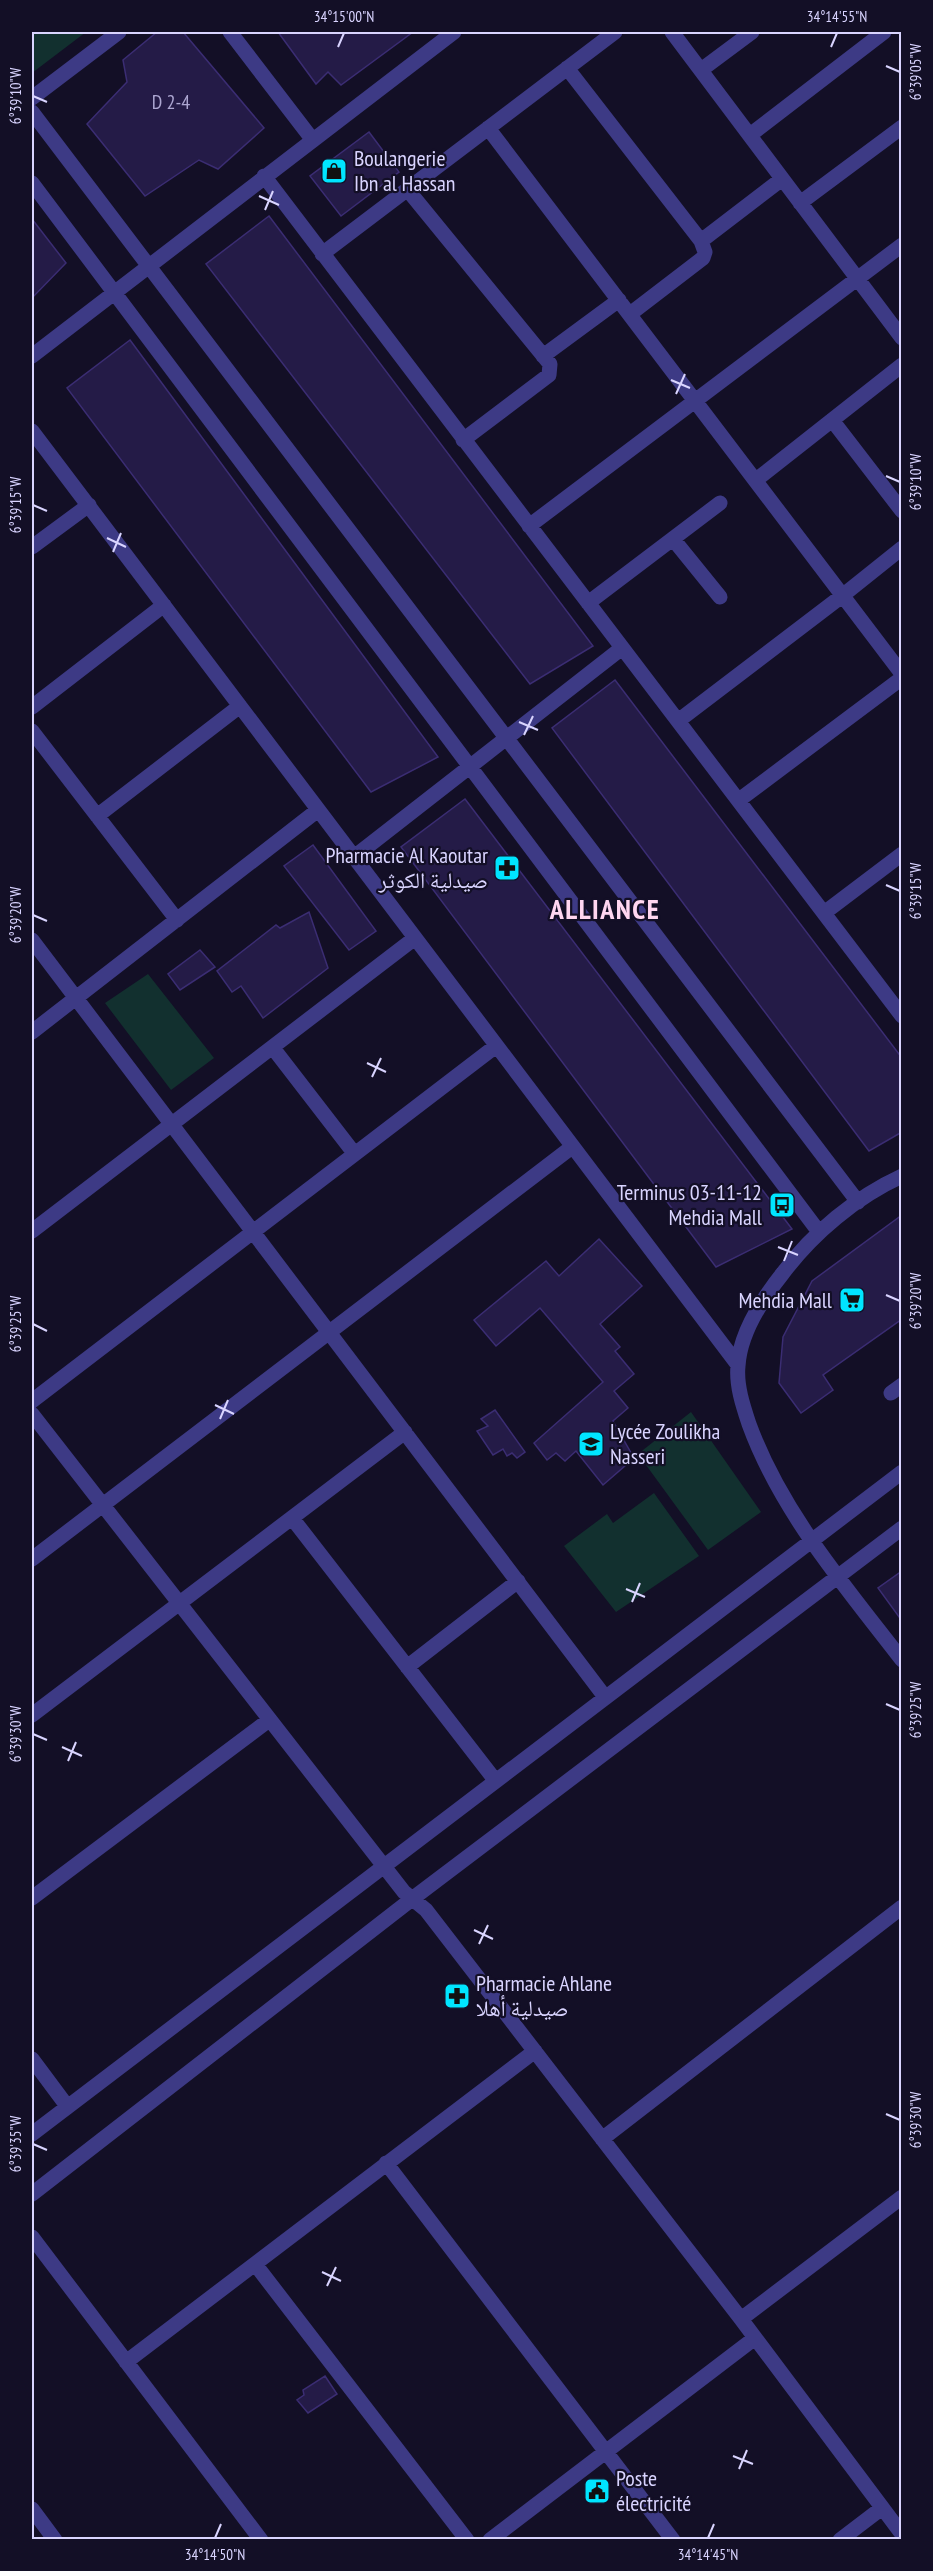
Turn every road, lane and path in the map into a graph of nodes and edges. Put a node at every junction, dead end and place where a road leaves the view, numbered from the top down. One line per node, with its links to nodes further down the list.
1 (119, 32): 10 (street)
2 (230, 32): 15 (street)
3 (454, 32): 15 (street)
4 (615, 32): 8 (street)
5 (672, 32): 9 (street)
6 (752, 32): 9 (street)
7 (884, 32): 14 (street)
8 (567, 68): 12 (street); 21 (street)
9 (701, 70): 14 (street)
10 (32, 98)
11 (32, 112): 24 (street)
12 (488, 128): 19 (street); 27 (street)
13 (902, 128): 20 (street)
14 (750, 135): 17 (street)
15 (312, 139): 16 (street)
16 (264, 176): 23 (street); 24 (street)
17 (782, 179): 20 (street); 21 (street)
18 (32, 183): 26 (street)
19 (407, 189): 23 (street); 31 (street)
20 (800, 203): 25 (street)
21 (701, 241): 28 (street)
22 (902, 245): 25 (street)
23 (322, 254): 36 (street)
24 (147, 266): 26 (street); 55 (street)
25 (857, 279): 29 (street); 33 (street)
26 (114, 292): 30 (street); 56 (street)
27 (619, 300): 28 (street); 31 (street)
28 (630, 314): 33 (street)
29 (902, 338)
30 (32, 356)
31 (543, 356): 36 (street)
32 (902, 365): 34 (street)
33 (696, 400): 37 (street); 41 (street)
34 (832, 420): 37 (street); 40 (street)
35 (32, 431): 39 (street)
36 (463, 440): 41 (street)
37 (756, 480): 45 (street)
38 (720, 503): 42 (street)
39 (88, 505): 43 (street); 48 (street)
40 (902, 511)
41 (529, 526): 47 (street)
42 (673, 539): 46 (street); 47 (street)
43 (32, 547)
44 (902, 548): 45 (street)
45 (842, 596): 50 (street); 53 (street)
46 (720, 597)
47 (588, 603): 49 (street)
48 (164, 605): 51 (street); 52 (street)
49 (622, 648): 53 (street); 55 (street)
50 (902, 676): 57 (street)
51 (240, 706): 58 (street); 59 (street)
52 (32, 707)
53 (678, 721): 57 (street)
54 (32, 731): 59 (street)
55 (506, 739): 56 (street); 75 (street)
56 (470, 766): 61 (street); 78 (street)
57 (739, 800): 62 (street)
58 (318, 810): 61 (street); 63 (street)
59 (98, 816): 63 (street)
60 (902, 854): 62 (street)
61 (354, 857): 64 (street)
62 (824, 913): 67 (street)
63 (177, 920): 66 (street)
64 (415, 938): 69 (street); 70 (street)
65 (32, 940): 66 (street)
66 (77, 998): 68 (street); 71 (street)
67 (902, 1016)
68 (32, 1032)
69 (496, 1046): 72 (street); 73 (street)
70 (273, 1048): 71 (street); 73 (street)
71 (173, 1125): 76 (street); 77 (street)
72 (572, 1147): 79 (street); 80 (street)
73 (354, 1153): 77 (street)
74 (902, 1176): 75 (street)
75 (858, 1202): 78 (street)
76 (32, 1231)
77 (253, 1232): 79 (street); 81 (street)
78 (819, 1232): 80 (street)
79 (328, 1331): 83 (street); 85 (street)
80 (738, 1365): 88 (street)
81 (32, 1401)
82 (32, 1414): 85 (street)
83 (405, 1432): 86 (street); 91 (street)
84 (902, 1472): 88 (street)
85 (102, 1505): 89 (street); 92 (street)
86 (292, 1518): 92 (street); 94 (street)
87 (902, 1528): 90 (street)
88 (811, 1540): 90 (street); 95 (street)
89 (32, 1559)
90 (838, 1576): 93 (street); 102 (street)
91 (518, 1581): 94 (street); 95 (street)
92 (178, 1605): 96 (street); 97 (street)
93 (902, 1660)
94 (407, 1667): 98 (street)
95 (605, 1697): 98 (street)
96 (32, 1715)
97 (269, 1720): 99 (street); 101 (street)
98 (495, 1780): 99 (street)
99 (384, 1865): 102 (street); 106 (street)
100 (32, 1877): 101 (street)
101 (36, 1894)
102 (412, 1899): 104 (street); 110 (street)
103 (902, 1906): 108 (street)
104 (535, 2051): 108 (street); 109 (street)
105 (32, 2059): 106 (street)
106 (67, 2106): 107 (street)
107 (32, 2134)
108 (602, 2139): 114 (street)
109 (386, 2163): 113 (street); 117 (street)
110 (32, 2194)
111 (902, 2197): 114 (street)
112 (32, 2237): 116 (street)
113 (255, 2264): 116 (street); 123 (street)
114 (741, 2319): 115 (street)
115 (755, 2338): 117 (street); 118 (street)
116 (126, 2362): 122 (street)
117 (607, 2451): 124 (street); 125 (street)
118 (882, 2508): 120 (street); 126 (street)
119 (32, 2509): 121 (street)
120 (901, 2531)
121 (55, 2540)
122 (261, 2540)
123 (467, 2540)
124 (490, 2540)
125 (673, 2540)
126 (840, 2540)

